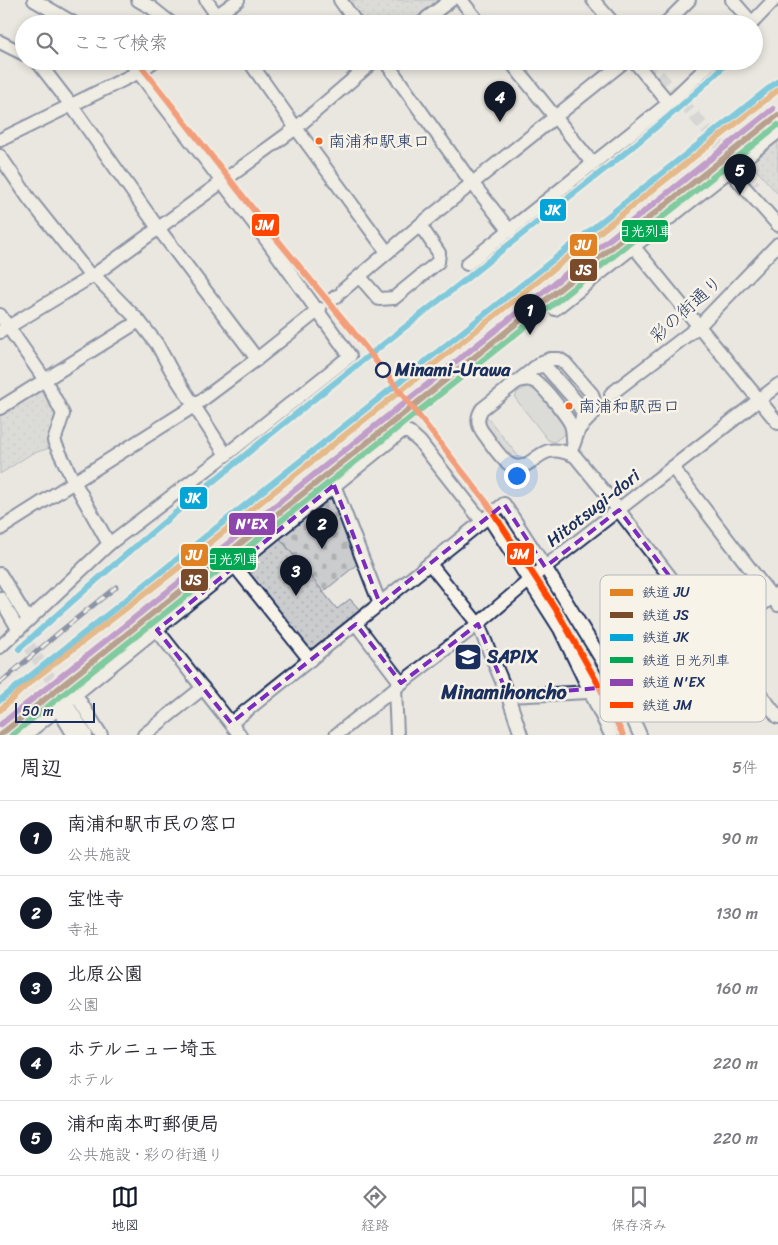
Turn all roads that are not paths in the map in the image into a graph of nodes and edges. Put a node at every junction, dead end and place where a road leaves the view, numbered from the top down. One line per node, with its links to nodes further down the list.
1 (34, 0): 12 (street)
2 (138, 0): 13 (street)
3 (206, 0): 14 (street)
4 (238, 0): 15 (street)
5 (340, 0): 16 (street)
6 (452, 0): 17 (street)
7 (461, 0): 18 (street)
8 (593, 0): 19 (street)
9 (689, 0): 20 (street)
10 (732, 0): 21 (street)
11 (774, 0): 22 (street)
12 (60, 15)
13 (161, 15)
14 (216, 15)
15 (224, 15)
16 (351, 15)
17 (431, 15)
18 (473, 15)
19 (606, 15)
20 (674, 15)
21 (745, 15)
22 (760, 15)
23 (0, 42): 24 (street)
24 (15, 50)
25 (44, 70): 36 (street)
26 (142, 70): 34 (street)
27 (255, 70): 38 (street)
28 (364, 70): 38 (street)
29 (391, 70): 45 (street)
30 (517, 70): 37 (street)
31 (615, 70): 37 (street)
32 (642, 70): 35 (street)
33 (704, 70): 35 (street)
34 (139, 72): 36 (street); 44 (street)
35 (670, 103): 42 (street)
36 (71, 105): 40 (street); 50 (street)
37 (556, 118): 42 (street); 45 (street)
38 (296, 128): 44 (street); 54 (street)
39 (778, 132): 43 (street)
40 (0, 140)
41 (0, 156): 56 (street)
42 (593, 164): 51 (street)
43 (729, 170): 48 (street); 53 (street)
44 (222, 181): 50 (street); 58 (street)
45 (473, 184): 49 (street); 51 (street)
46 (755, 186): 47 (street)
47 (778, 213)
48 (778, 225)
49 (420, 226): 54 (street); 57 (street)
50 (158, 228): 56 (street); 64 (street)
51 (510, 231): 55 (street)
52 (778, 244): 62 (street, 彩の街通り)
53 (634, 247): 59 (street); 62 (street)
54 (388, 252): 57 (street)
55 (467, 264)
56 (94, 275): 61 (street); 63 (street)
57 (360, 277): 58 (street)
58 (329, 302): 64 (street); 74 (street)
59 (555, 309)
60 (0, 316): 63 (street)
61 (139, 321): 65 (street); 70 (street)
62 (699, 326): 68 (street, 彩の街通り); 69 (street)
63 (4, 329): 65 (street)
64 (257, 359): 70 (street)
65 (45, 380): 71 (street); 76 (street)
66 (514, 383): 73 (street); 73 (street); 73 (street)
67 (778, 385): 69 (street, Hitotsugi-dori)
68 (611, 394)
69 (760, 400): 72 (street); 75 (street, Hitotsugi-dori)
70 (194, 406): 74 (street); 76 (street)
71 (0, 408)
72 (778, 424)
73 (574, 451): 78 (street)
74 (226, 455): 81 (street)
75 (673, 468): 78 (street, Hitotsugi-dori); 87 (street)
76 (74, 482): 80 (street); 81 (street)
77 (334, 485): 79 (street); 83 (street); 92 (street)
78 (619, 510): 84 (street, Hitotsugi-dori); 86 (street)
79 (485, 519): 82 (street); 84 (street); 88 (street)
80 (0, 528)
81 (109, 544): 96 (street)
82 (430, 564): 92 (street); 95 (street)
83 (234, 566): 97 (street); 100 (street)
84 (545, 567): 88 (street, Hitotsugi-dori); 99 (street)
85 (0, 574): 96 (street)
86 (669, 575)
87 (758, 575)
88 (529, 581): 95 (street, Hitotsugi-dori); 104 (street)
89 (766, 585): 91 (street)
90 (0, 598): 96 (street)
91 (776, 598)
92 (380, 604): 94 (street)
93 (0, 615): 96 (street)
94 (356, 624): 100 (street); 101 (street)
95 (478, 624): 101 (street, Hitotsugi-dori); 105 (street)
96 (19, 628): 98 (street)
97 (157, 630): 102 (street); 107 (street)
98 (0, 647)
99 (600, 657)
100 (310, 660): 112 (street)
101 (398, 685): 118 (street, Hitotsugi-dori); 119 (street)
102 (202, 688): 112 (street); 117 (street)
103 (600, 690): 104 (street)
104 (590, 691): 105 (street); 108 (street)
105 (508, 696): 120 (street)
106 (766, 701): 109 (street)
107 (67, 703): 113 (street); 114 (street); 115 (street); 116 (street)
108 (600, 712)
109 (778, 716)
110 (605, 722): 121 (street)
111 (634, 722): 122 (street)
112 (236, 732)
113 (25, 735)
114 (74, 735)
115 (86, 735)
116 (101, 735)
117 (144, 735)
118 (336, 735)
119 (398, 735)
120 (521, 735)
121 (611, 735)
122 (640, 735)

